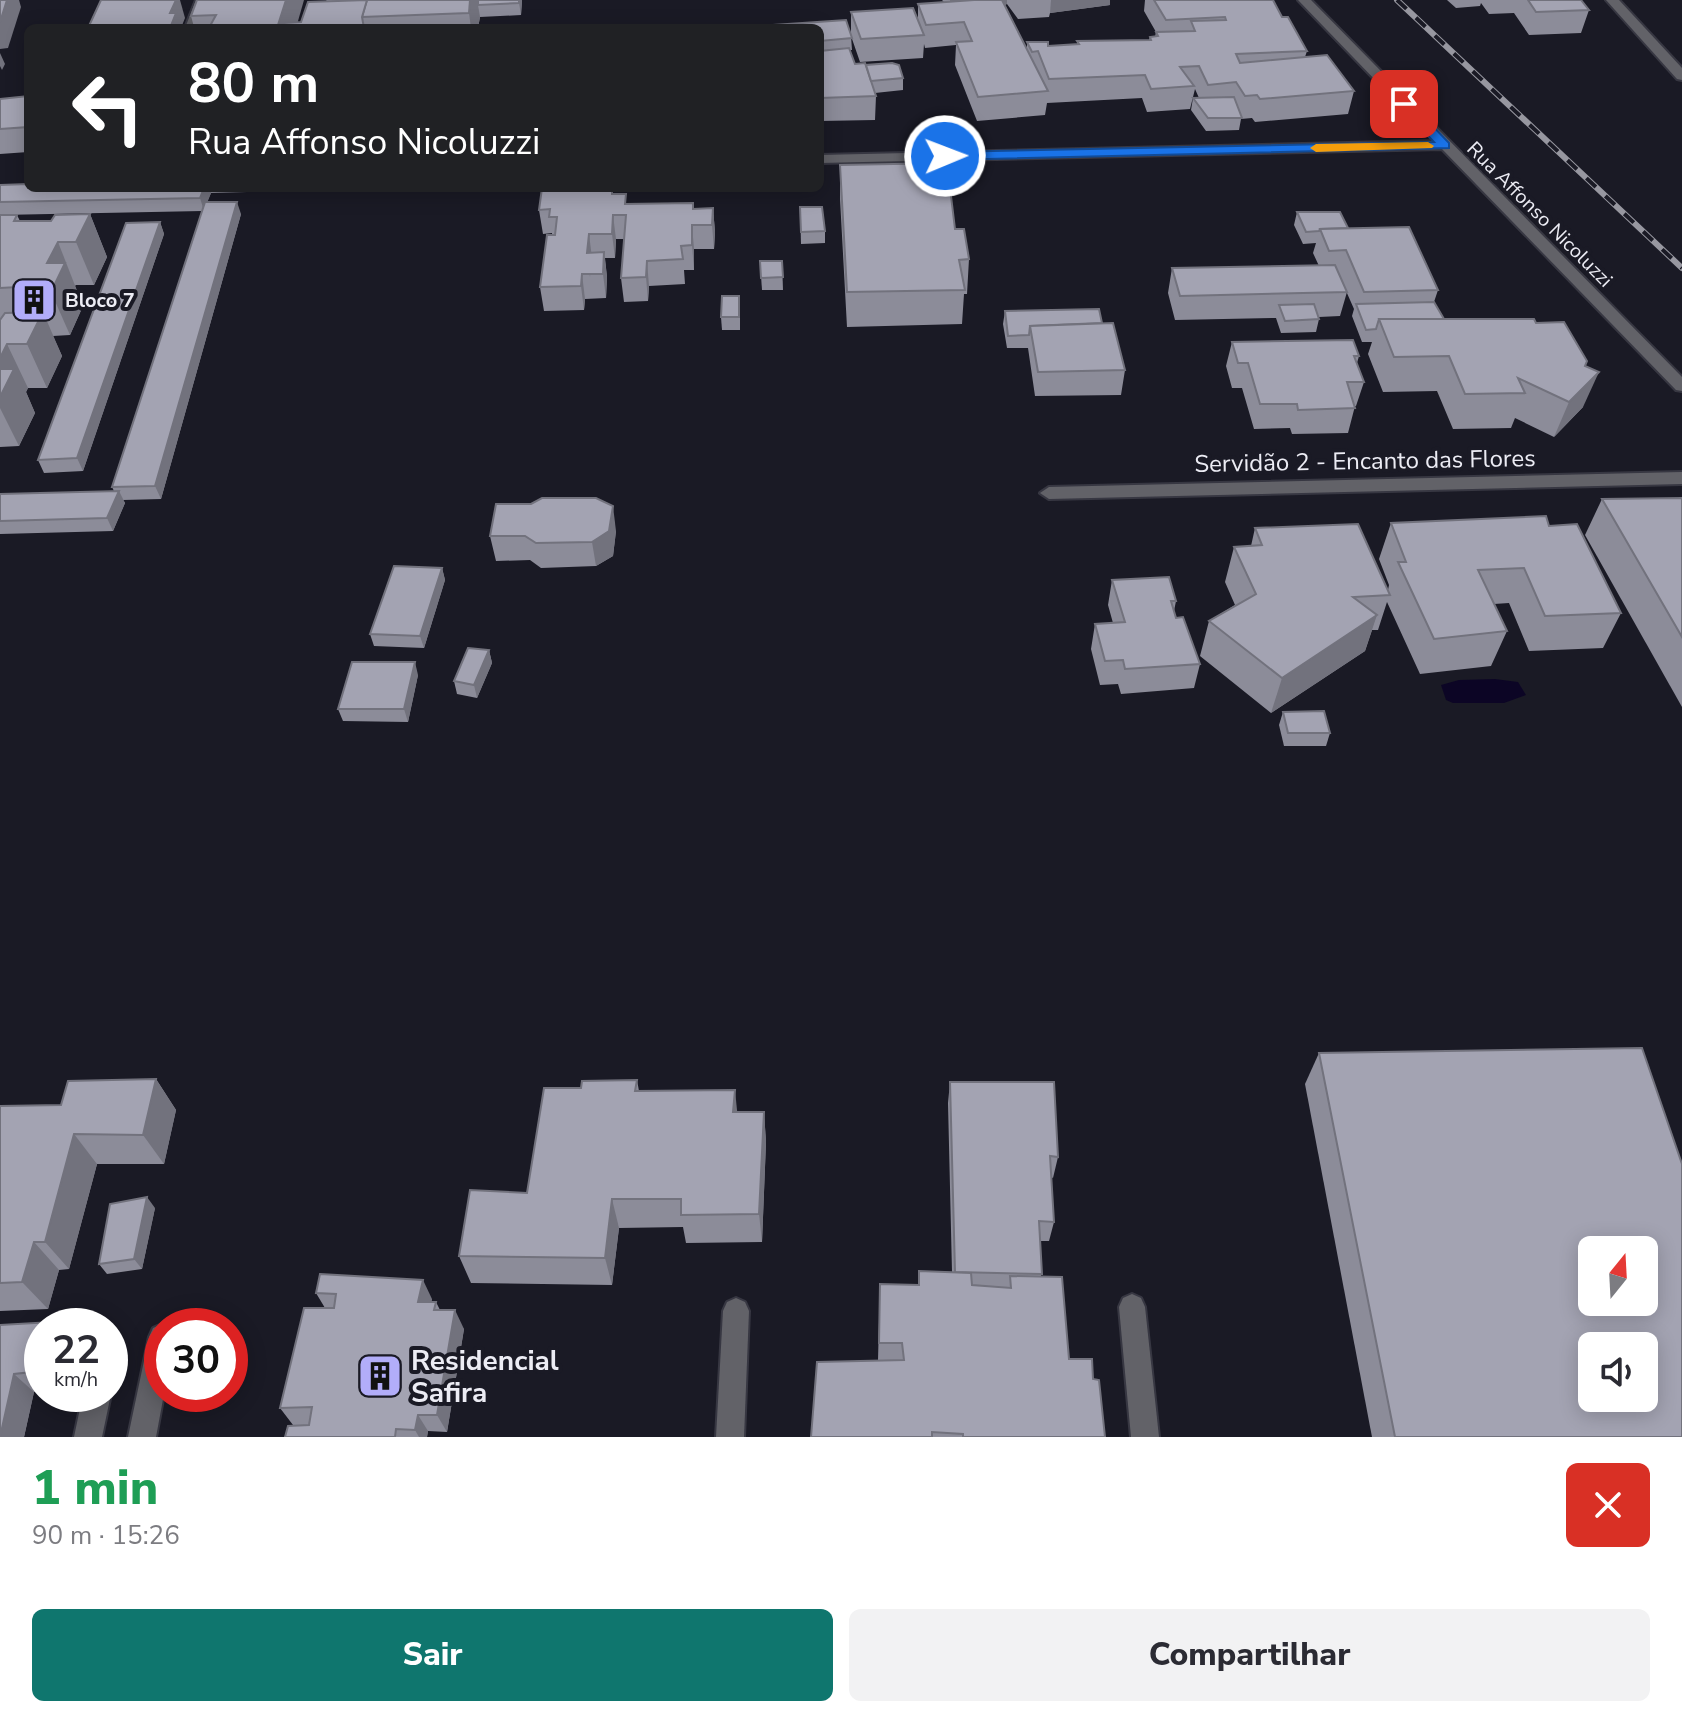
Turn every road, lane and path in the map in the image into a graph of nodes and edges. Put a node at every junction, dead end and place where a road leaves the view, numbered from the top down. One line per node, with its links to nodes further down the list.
1 (202, 0): 4 (street)
2 (1304, 0): 6 (street, Rua Affonso Nicoluzzi)
3 (1612, 0): 5 (street)
4 (193, 24)
5 (1681, 74)
6 (1445, 145): 7 (street); 8 (street, Rua Affonso Nicoluzzi)
7 (824, 159)
8 (1682, 386)
9 (1682, 478): 10 (street, Servidão 2 - Encanto das Flores)
10 (1049, 493)
11 (1132, 1307): 18 (street)
12 (736, 1311): 17 (street)
13 (93, 1412): 15 (street)
14 (147, 1412): 16 (street)
15 (88, 1437)
16 (142, 1437)
17 (730, 1437)
18 (1145, 1437)

